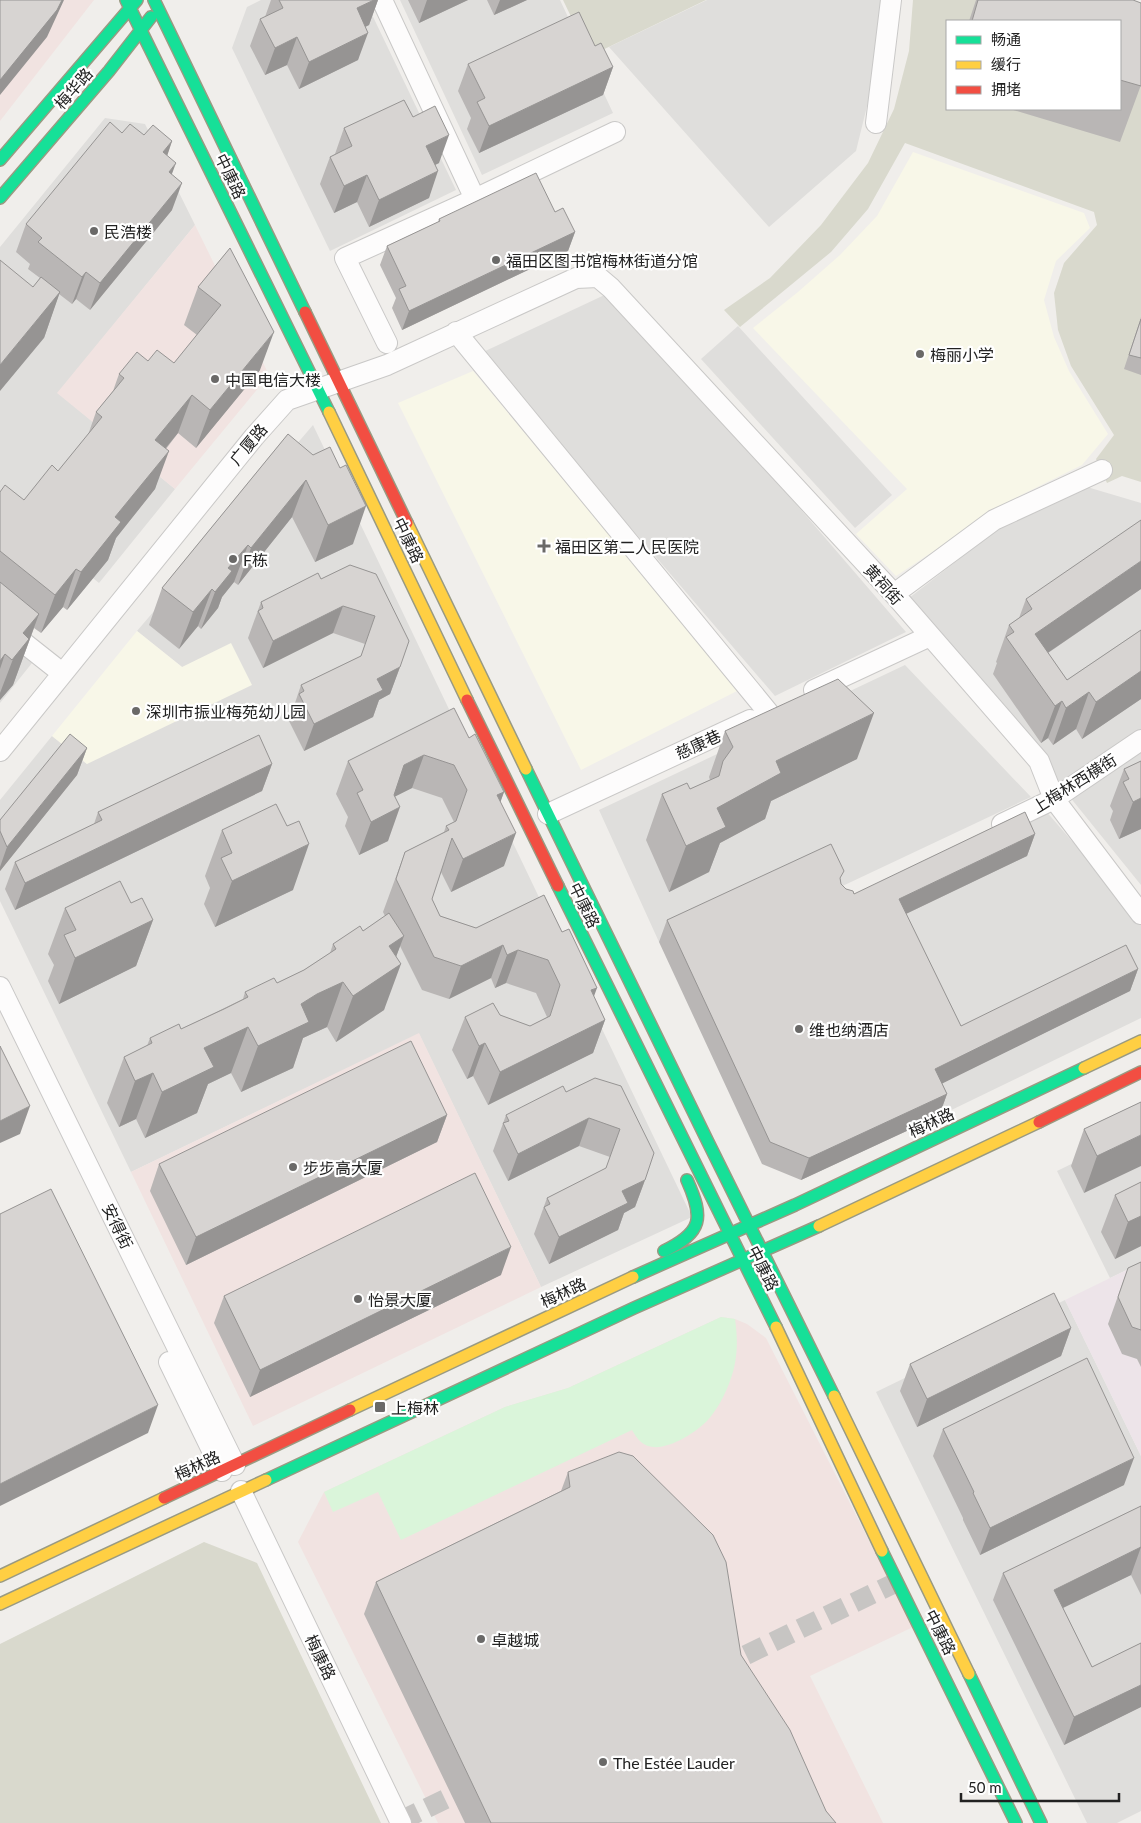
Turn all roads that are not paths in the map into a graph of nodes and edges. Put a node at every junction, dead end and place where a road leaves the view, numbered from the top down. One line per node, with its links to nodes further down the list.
1 (170, 0): 5 (main road, 梅华路)
2 (382, 0): 11 (street)
3 (891, 0): 7 (street)
4 (131, 3): 6 (main road, 中康路); 9 (main road, 梅华路)
5 (156, 4): 6 (main road, 梅华路); 15 (main road, 中康路)
6 (140, 30): 10 (main road, 梅华路); 16 (main road, 中康路)
7 (876, 123)
8 (615, 132): 11 (street)
9 (0, 160)
10 (0, 198)
11 (475, 199): 14 (street)
12 (598, 277): 13 (street, 广厦路); 18 (street, 黄祠街)
13 (456, 332): 15 (street, 广厦路); 22 (street)
14 (387, 343)
15 (339, 383): 16 (street, 广厦路); 26 (main road, 中康路)
16 (318, 389): 21 (street, 广厦路); 34 (main road, 中康路)
17 (1102, 470): 18 (street)
18 (894, 594): 20 (street, 黄祠街)
19 (0, 624): 21 (street)
20 (930, 636): 22 (street, 慈康巷); 25 (street, 黄祠街)
21 (62, 673): 24 (street, 广厦路)
22 (782, 705): 26 (street, 慈康巷)
23 (1141, 740): 25 (street, 上梅林西横街)
24 (0, 751)
25 (1054, 799): 27 (street, 上梅林西横街); 28 (street, 黄祠街)
26 (548, 814): 33 (main road, 中康路)
27 (984, 833)
28 (1141, 914)
29 (0, 987): 51 (street, 安得街)
30 (0, 1016): 51 (street, 安得街)
31 (1141, 1041): 37 (main road, 梅林路)
32 (1141, 1072): 38 (main road)
33 (708, 1142): 35 (main road); 39 (main road, 中康路)
34 (689, 1150): 40 (main road, 中康路); 44 (main road)
35 (742, 1186)
36 (802, 1188): 37 (main road)
37 (827, 1189): 39 (main road, 梅林路)
38 (841, 1217): 41 (main road); 42 (main road)
39 (750, 1224): 40 (main road, 梅林路); 41 (main road, 中康路)
40 (729, 1234): 43 (main road, 中康路); 44 (main road, 梅林路)
41 (763, 1250): 43 (main road); 49 (main road, 中康路)
42 (796, 1250)
43 (742, 1260): 47 (main road); 50 (main road, 中康路)
44 (623, 1282): 51 (main road, 梅林路)
45 (746, 1290): 50 (main road)
46 (668, 1307): 47 (main road)
47 (634, 1308): 52 (main road)
48 (808, 1315): 49 (main road)
49 (807, 1341): 57 (main road, 中康路)
50 (787, 1350): 56 (main road, 中康路)
51 (229, 1468): 53 (main road, 梅林路)
52 (241, 1492): 54 (main road); 55 (street, 梅康路)
53 (0, 1576)
54 (0, 1604)
55 (401, 1823)
56 (1016, 1823)
57 (1041, 1823)

